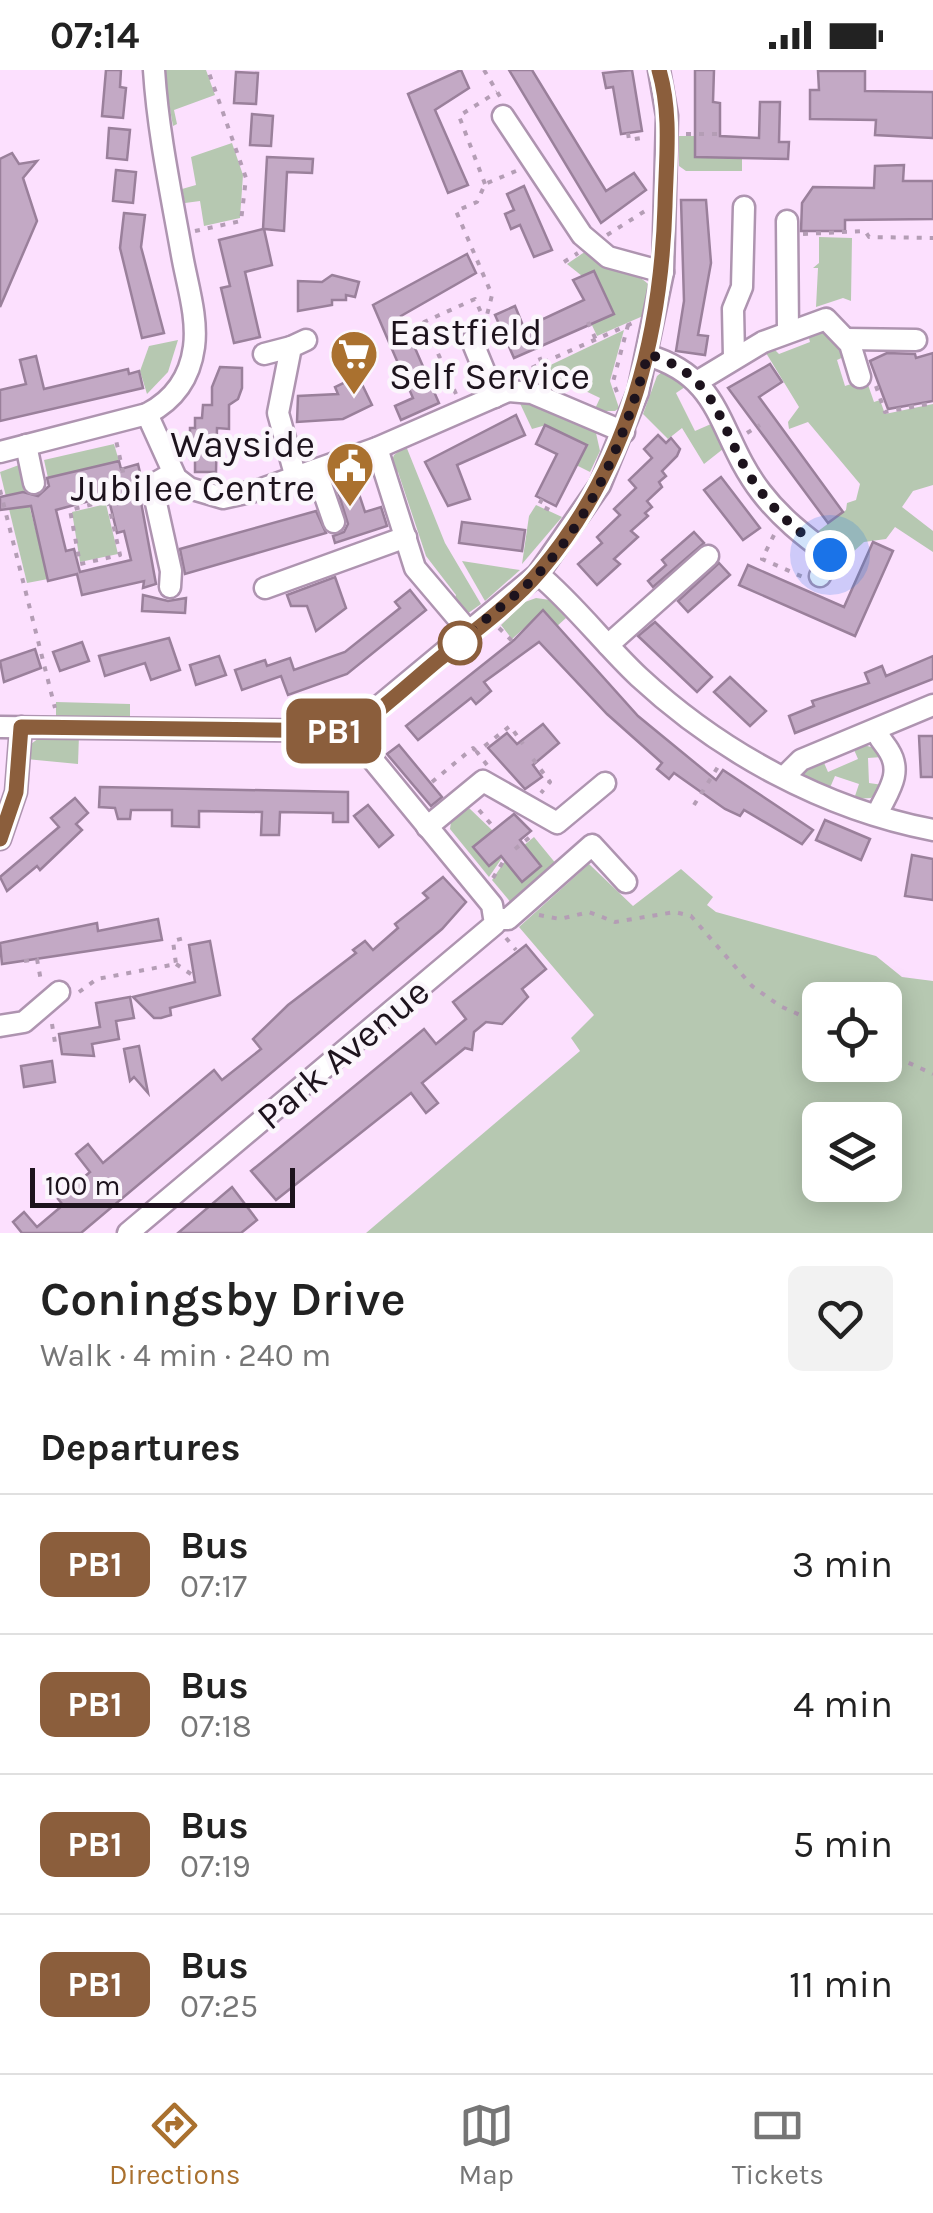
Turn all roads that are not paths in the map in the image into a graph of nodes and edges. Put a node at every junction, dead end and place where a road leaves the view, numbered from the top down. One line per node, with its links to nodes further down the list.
1 (154, 70): 17 (street)
2 (659, 70): 6 (street)
3 (504, 116): 6 (street)
4 (744, 207): 13 (street)
5 (793, 222): 7 (street)
6 (663, 272): 12 (street)
7 (788, 331): 8 (street); 13 (street)
8 (846, 339): 9 (street); 14 (street)
9 (916, 340)
10 (472, 341): 16 (street)
11 (264, 354): 23 (street)
12 (648, 354): 15 (street); 18 (street)
13 (734, 357): 15 (street)
14 (860, 377)
15 (700, 380): 29 (street)
16 (502, 394): 18 (street); 20 (street)
17 (147, 414): 19 (street); 22 (street)
18 (624, 432): 28 (street)
19 (26, 445): 21 (street); 24 (street)
20 (377, 448): 23 (street); 26 (street)
21 (0, 452)
22 (172, 472): 23 (street); 30 (street)
23 (306, 474): 25 (street)
24 (34, 483)
25 (334, 522)
26 (406, 537): 31 (street); 32 (street)
27 (708, 556): 33 (street)
28 (538, 574): 32 (street); 33 (street)
29 (820, 576)
30 (170, 586)
31 (265, 588)
32 (470, 634): 37 (street)
33 (608, 645): 38 (street)
34 (933, 705): 36 (street)
35 (10, 727): 37 (street); 43 (street)
36 (876, 730): 38 (street); 40 (street)
37 (349, 731): 41 (street)
38 (784, 777): 40 (street)
39 (606, 783): 41 (street)
40 (877, 815): 42 (street)
41 (428, 827): 45 (street)
42 (933, 830)
43 (0, 839)
44 (626, 882): 45 (street, Park Avenue)
45 (497, 920): 50 (street, Park Avenue)
46 (58, 992): 47 (street)
47 (24, 1022): 48 (street); 49 (street)
48 (0, 1026)
49 (0, 1043)
50 (128, 1233)

